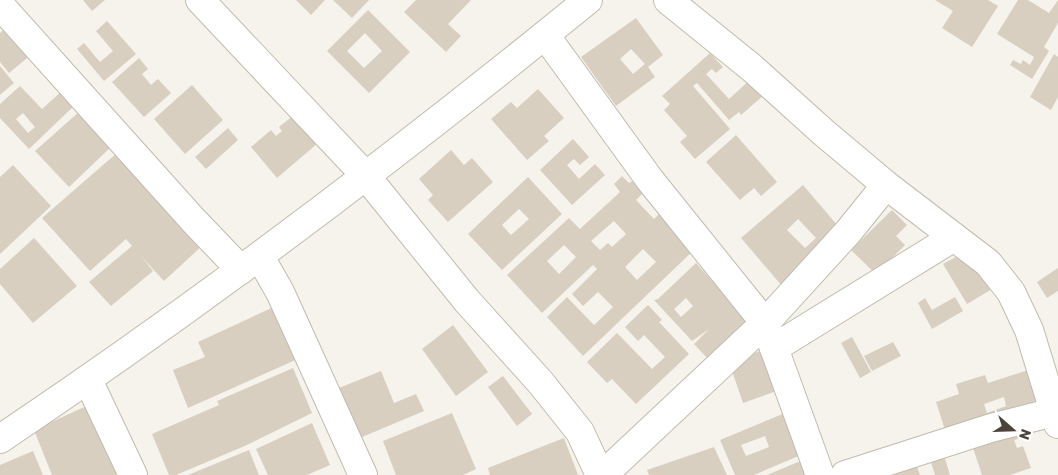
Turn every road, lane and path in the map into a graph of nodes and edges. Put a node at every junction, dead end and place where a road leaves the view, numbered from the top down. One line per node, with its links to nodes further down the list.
1 (200, 0): 6 (street)
2 (588, 0): 5 (street)
3 (668, 0): 7 (street)
4 (0, 5): 9 (street)
5 (545, 35): 6 (street); 10 (street)
6 (366, 175): 9 (street); 17 (street)
7 (886, 185): 8 (street); 10 (street)
8 (954, 237): 11 (street); 13 (street)
9 (251, 263): 12 (street); 16 (street)
10 (765, 322): 11 (street); 17 (street)
11 (774, 348): 18 (street)
12 (88, 380): 14 (street); 15 (street)
13 (1056, 418): 19 (street)
14 (0, 439)
15 (133, 475)
16 (363, 475)
17 (602, 475)
18 (820, 475)
19 (846, 475)

